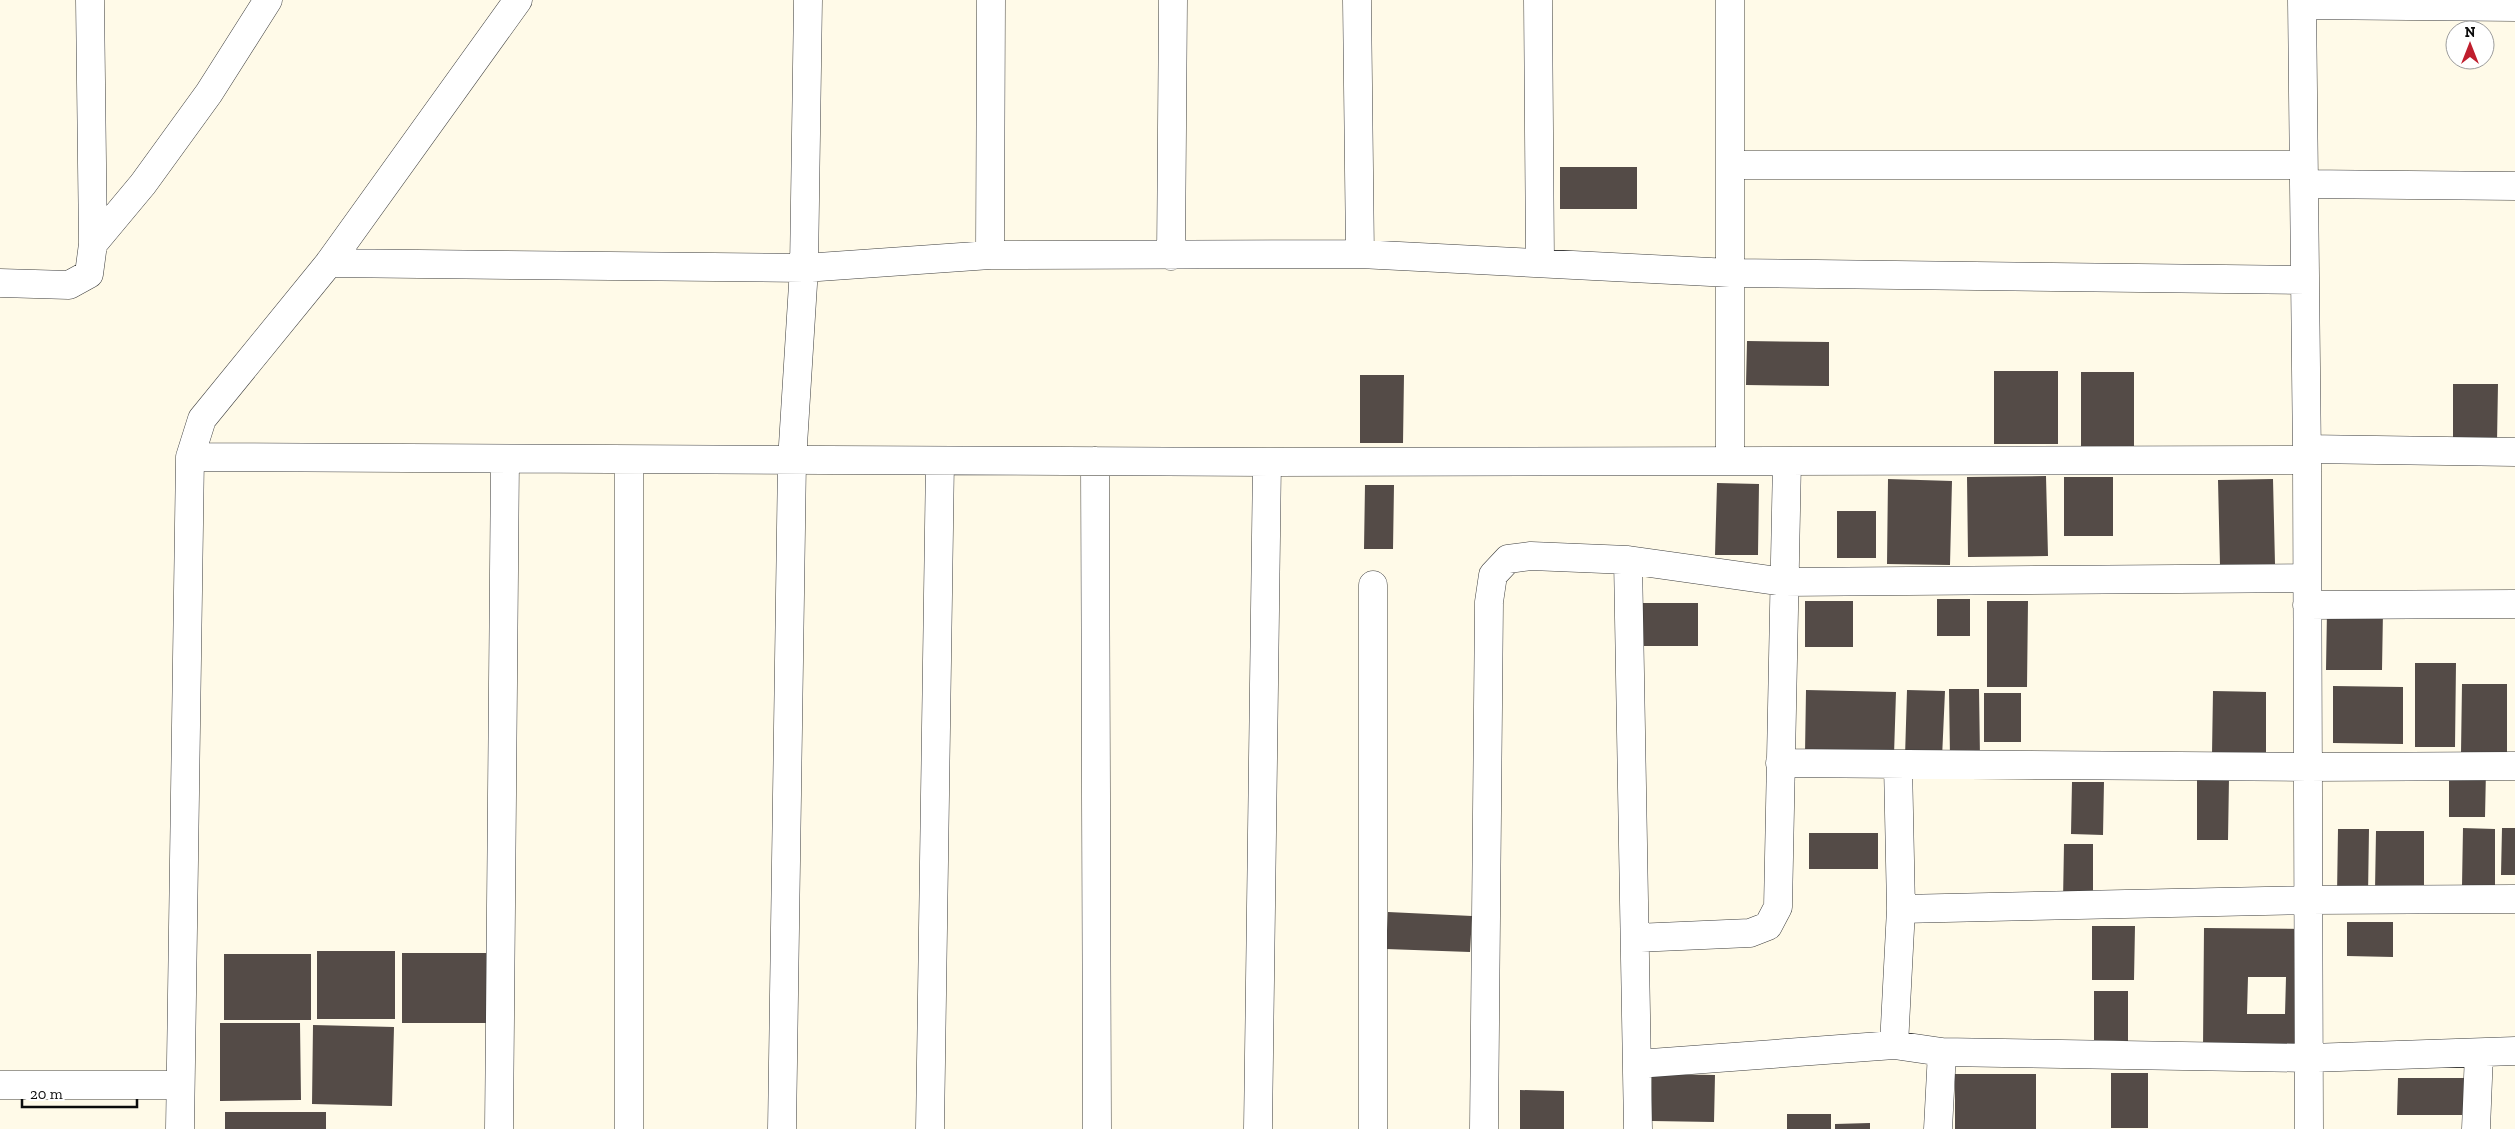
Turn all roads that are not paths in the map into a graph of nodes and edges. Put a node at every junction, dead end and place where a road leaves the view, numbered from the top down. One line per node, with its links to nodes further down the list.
1 (90, 0): 15 (street)
2 (268, 0): 15 (street)
3 (518, 0): 20 (street)
4 (808, 0): 21 (street)
5 (991, 0): 17 (street)
6 (1174, 0): 18 (street)
7 (1358, 0): 16 (street)
8 (1538, 0): 19 (street)
9 (1730, 0): 12 (street)
10 (2302, 2): 11 (street); 13 (street)
11 (2515, 7)
12 (1730, 165): 13 (street); 22 (street)
13 (2304, 175): 14 (street); 23 (street)
14 (2515, 186)
15 (93, 244): 24 (street)
16 (1360, 254): 18 (street); 19 (street)
17 (990, 255): 18 (street); 21 (street)
18 (1171, 256)
19 (1540, 262): 22 (street)
20 (329, 263): 21 (street); 27 (street)
21 (804, 268): 30 (street)
22 (1730, 273): 23 (street); 34 (street)
23 (2305, 280): 26 (street)
24 (0, 283)
25 (2515, 452): 26 (street)
26 (2307, 455): 35 (street); 37 (street)
27 (190, 457): 28 (street); 57 (street)
28 (505, 460): 29 (street); 59 (street)
29 (629, 460): 30 (street); 60 (street)
30 (792, 461): 31 (street); 61 (street)
31 (940, 461): 32 (street); 62 (street)
32 (1095, 462): 33 (street); 63 (street)
33 (1268, 462): 34 (street); 64 (street)
34 (1730, 462): 35 (street)
35 (1787, 462): 38 (street)
36 (1628, 560): 38 (street); 49 (street); 66 (street)
37 (2307, 578): 38 (street); 40 (street)
38 (1784, 582): 42 (street)
39 (1372, 585): 65 (street)
40 (2307, 604): 41 (street); 45 (street)
41 (2515, 604)
42 (1780, 763): 43 (street); 49 (street)
43 (1898, 764): 45 (street); 48 (street)
44 (2515, 766): 45 (street)
45 (2307, 767): 47 (street)
46 (2515, 899): 47 (street)
47 (2308, 900): 48 (street); 54 (street)
48 (1901, 909): 50 (street)
49 (1635, 938): 55 (street)
50 (1894, 1045): 52 (street); 55 (street)
51 (2515, 1050): 53 (street)
52 (1942, 1052): 54 (street); 68 (street)
53 (2478, 1053): 54 (street); 70 (street)
54 (2310, 1058): 69 (street)
55 (1637, 1064): 67 (street)
56 (0, 1085): 57 (street)
57 (180, 1085): 58 (street)
58 (180, 1129)
59 (499, 1129)
60 (629, 1129)
61 (782, 1129)
62 (930, 1129)
63 (1097, 1129)
64 (1258, 1129)
65 (1373, 1129)
66 (1484, 1129)
67 (1638, 1129)
68 (1938, 1129)
69 (2309, 1129)
70 (2476, 1129)

